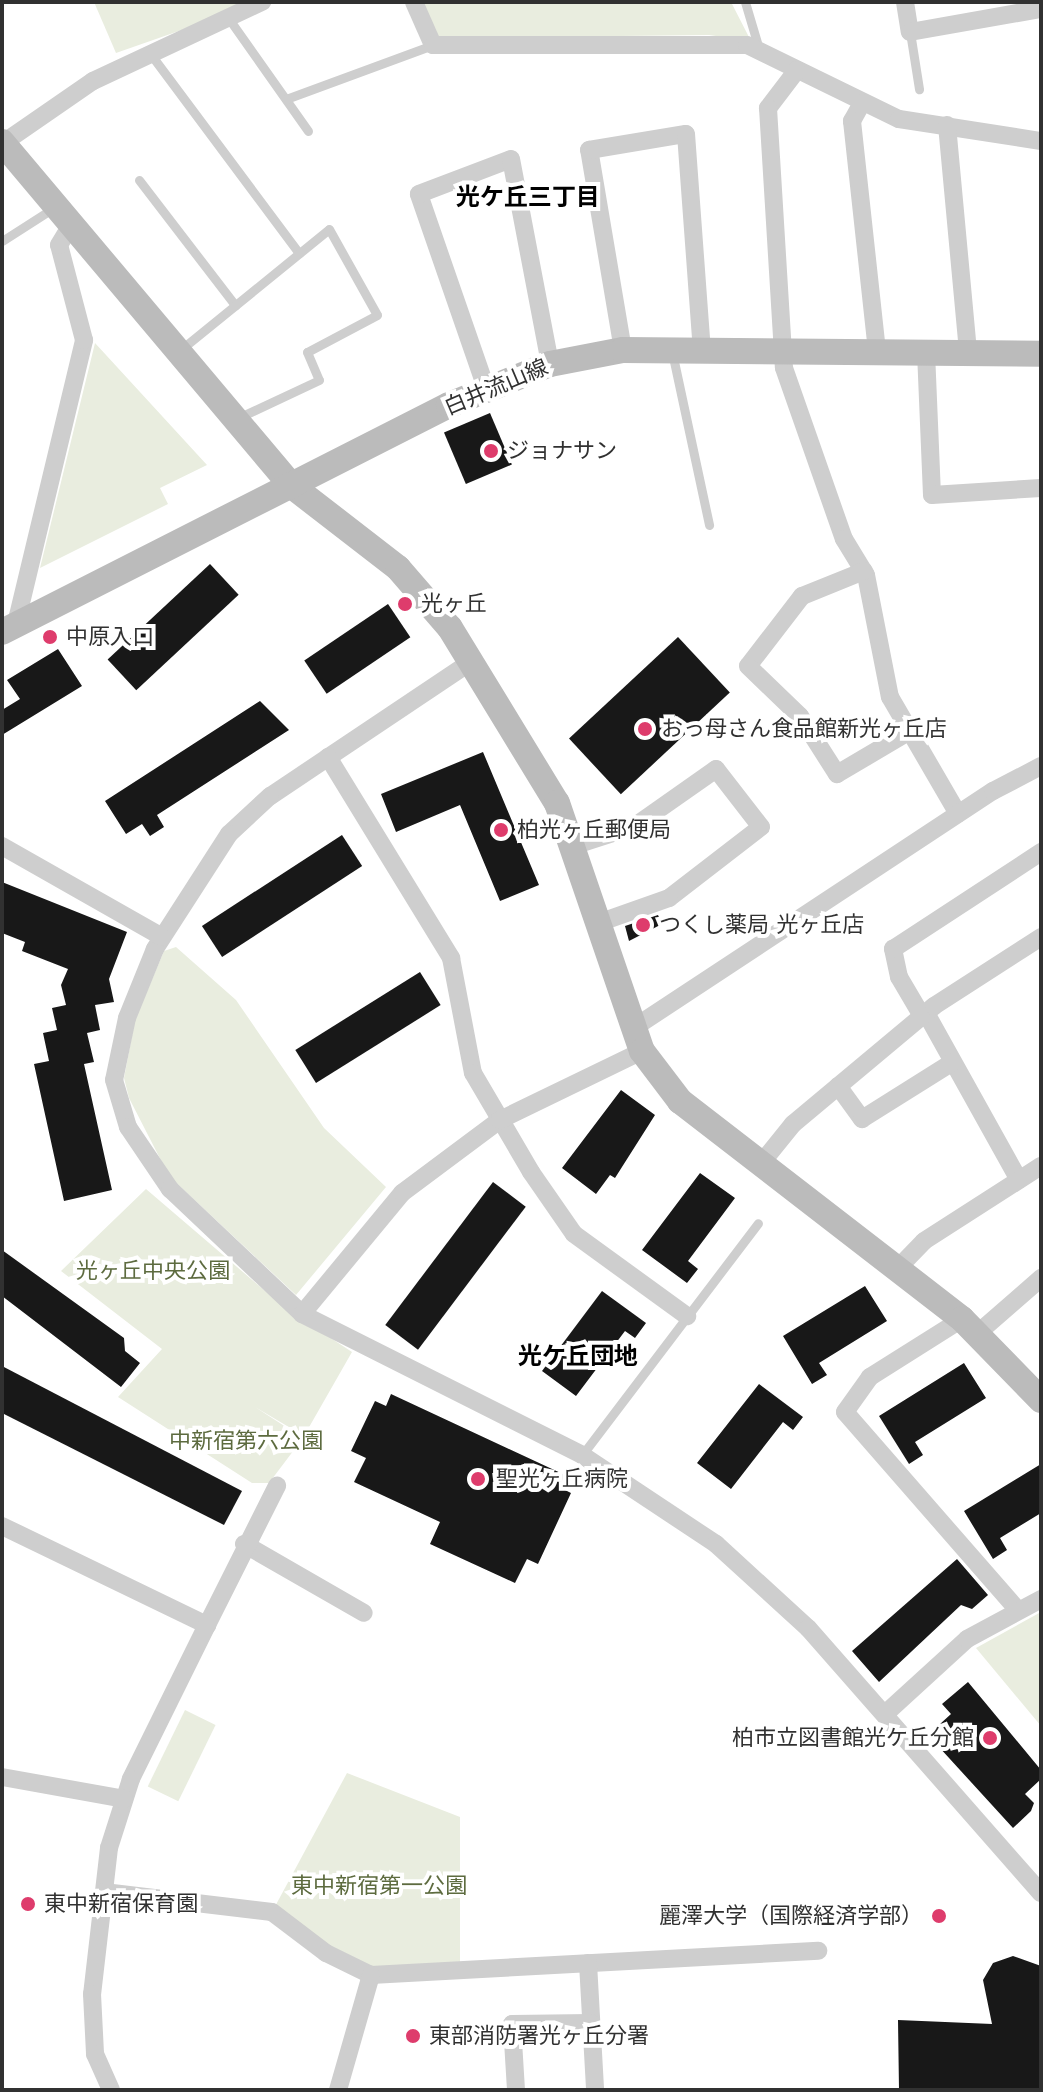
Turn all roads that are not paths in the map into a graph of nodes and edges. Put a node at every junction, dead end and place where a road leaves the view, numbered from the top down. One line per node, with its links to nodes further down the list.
1 (262, 2): 6 (street)
2 (414, 2): 8 (street)
3 (745, 2): 9 (lane)
4 (905, 2): 7 (street)
5 (1041, 9): 7 (street)
6 (229, 19): 10 (street); 13 (lane)
7 (910, 32): 12 (lane)
8 (433, 45): 9 (street); 13 (lane)
9 (759, 49): 11 (street)
10 (149, 52): 17 (street); 22 (lane)
11 (797, 70): 14 (street); 26 (street)
12 (919, 89)
13 (286, 99): 16 (lane)
14 (862, 103): 15 (street); 28 (street)
15 (947, 125): 18 (street); 31 (street)
16 (308, 131)
17 (2, 142): 20 (street)
18 (1041, 146)
19 (139, 180): 23 (lane)
20 (63, 216): 21 (lane); 30 (street); 40 (street)
21 (2, 241)
22 (299, 253): 23 (lane); 35 (lane)
23 (235, 305): 30 (lane)
24 (623, 350): 25 (street); 27 (street, 白井流山線); 33 (street, 白井流山線)
25 (702, 350): 26 (street, 白井流山線); 27 (street, 白井流山線)
26 (782, 350): 28 (street, 白井流山線); 39 (street)
27 (672, 351): 38 (lane)
28 (877, 352): 29 (street, 白井流山線)
29 (926, 352): 31 (street, 白井流山線); 37 (street)
30 (177, 353): 35 (street)
31 (968, 353): 32 (street, 白井流山線)
32 (1041, 354)
33 (550, 364): 34 (street, 白井流山線); 34 (street)
34 (486, 388): 36 (street, 白井流山線)
35 (237, 419): 36 (street)
36 (292, 486): 40 (street, 白井流山線); 41 (street)
37 (1041, 488)
38 (709, 525)
39 (864, 571): 42 (street); 42 (street)
40 (9, 630)
41 (472, 661): 43 (street); 46 (street)
42 (910, 731): 45 (street)
43 (328, 757): 50 (street); 56 (street)
44 (1041, 766): 45 (street)
45 (958, 814): 53 (street)
46 (576, 845): 49 (street); 49 (street)
47 (2, 846): 50 (street)
48 (1041, 852): 52 (street)
49 (601, 922): 53 (street)
50 (162, 937): 63 (street)
51 (1041, 937): 52 (street)
52 (924, 1015): 54 (street); 55 (street)
53 (639, 1039): 56 (street); 57 (street)
54 (953, 1062): 55 (street); 59 (street)
55 (838, 1086): 57 (street)
56 (500, 1120): 63 (street); 64 (street)
57 (759, 1166): 61 (street)
58 (1041, 1166): 59 (street)
59 (1019, 1180): 61 (street)
60 (758, 1223): 64 (lane)
61 (898, 1268): 65 (street)
62 (1041, 1278): 65 (street)
63 (302, 1314): 67 (street)
64 (687, 1316): 67 (lane)
65 (970, 1326): 66 (street); 72 (street)
66 (1041, 1400)
67 (582, 1455): 75 (street)
68 (277, 1486): 70 (street)
69 (2, 1526): 74 (street)
70 (244, 1544): 73 (street); 74 (street)
71 (1041, 1599): 72 (street)
72 (1016, 1608): 75 (street)
73 (364, 1613)
74 (207, 1625): 77 (street)
75 (885, 1714): 79 (street)
76 (2, 1777): 77 (street)
77 (124, 1799): 78 (street)
78 (104, 1892): 82 (street); 84 (street)
79 (1041, 1893)
80 (818, 1951): 81 (street)
81 (588, 1963): 82 (street); 83 (street)
82 (371, 1975): 85 (street)
83 (591, 2023): 86 (street); 87 (street)
84 (111, 2090)
85 (338, 2090)
86 (516, 2090)
87 (595, 2090)

